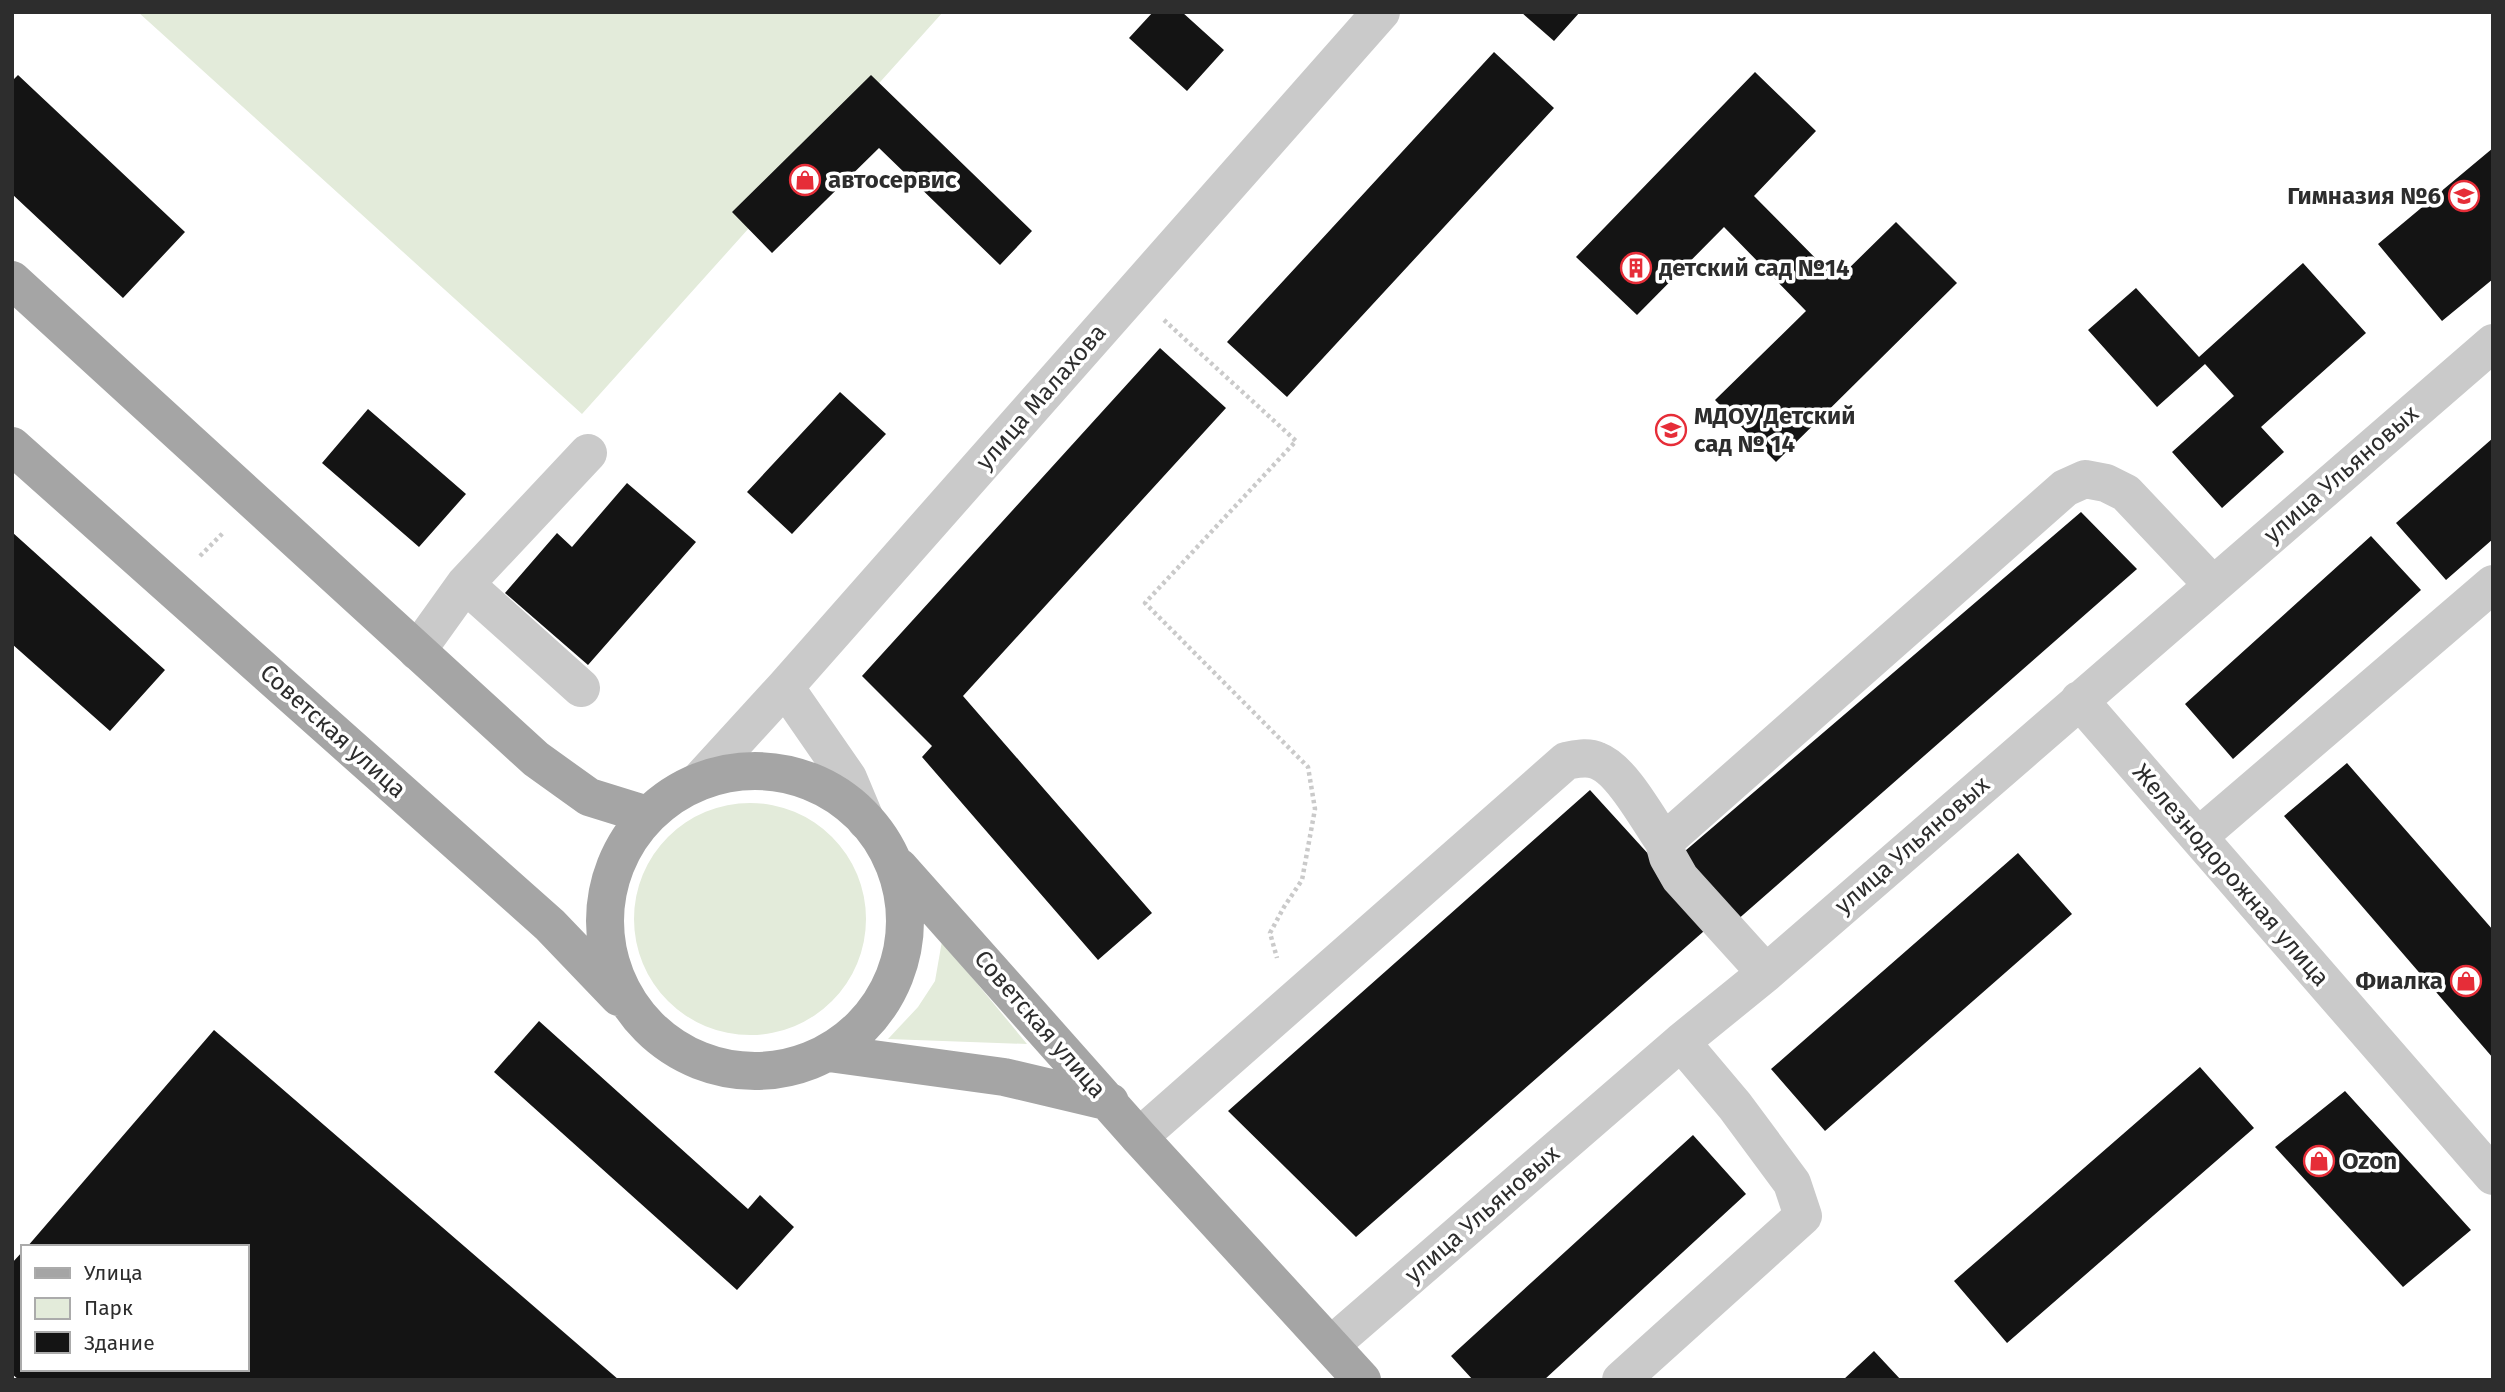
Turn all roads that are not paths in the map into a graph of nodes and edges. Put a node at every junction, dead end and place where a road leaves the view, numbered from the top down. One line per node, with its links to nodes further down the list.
1 (1381, 12): 10 (street, улица Малахова)
2 (12, 280): 9 (main road)
3 (2493, 344): 8 (street, улица Ульяновых)
4 (12, 446): 20 (main road, Советская улица)
5 (588, 453): 6 (street)
6 (466, 584): 9 (street); 11 (street)
7 (2493, 584): 16 (street)
8 (2213, 585): 12 (street, улица Ульяновых); 17 (street)
9 (417, 651): 14 (main road)
10 (785, 687): 13 (street, улица Малахова); 15 (street)
11 (581, 688)
12 (2079, 700): 16 (street, Железнодорожная улица); 19 (street, улица Ульяновых)
13 (699, 781): 14 (main road, Советская улица); 15 (main road, Советская улица)
14 (647, 815): 20 (main road, Советская улица)
15 (866, 821): 18 (main road, Советская улица)
16 (2198, 837): 25 (street, Железнодорожная улица)
17 (1664, 842): 19 (street); 24 (street)
18 (895, 862): 22 (main road, Советская улица); 23 (main road, Советская улица)
19 (1766, 973): 21 (street, улица Ульяновых)
20 (646, 1026): 22 (main road, Советская улица)
21 (1681, 1042): 26 (street, улица Ульяновых); 28 (street)
22 (829, 1054): 23 (main road, Советская улица)
23 (1110, 1102): 24 (main road)
24 (1139, 1137): 26 (main road)
25 (2493, 1176)
26 (1331, 1345): 27 (main road)
27 (1362, 1380)
28 (1621, 1380)

